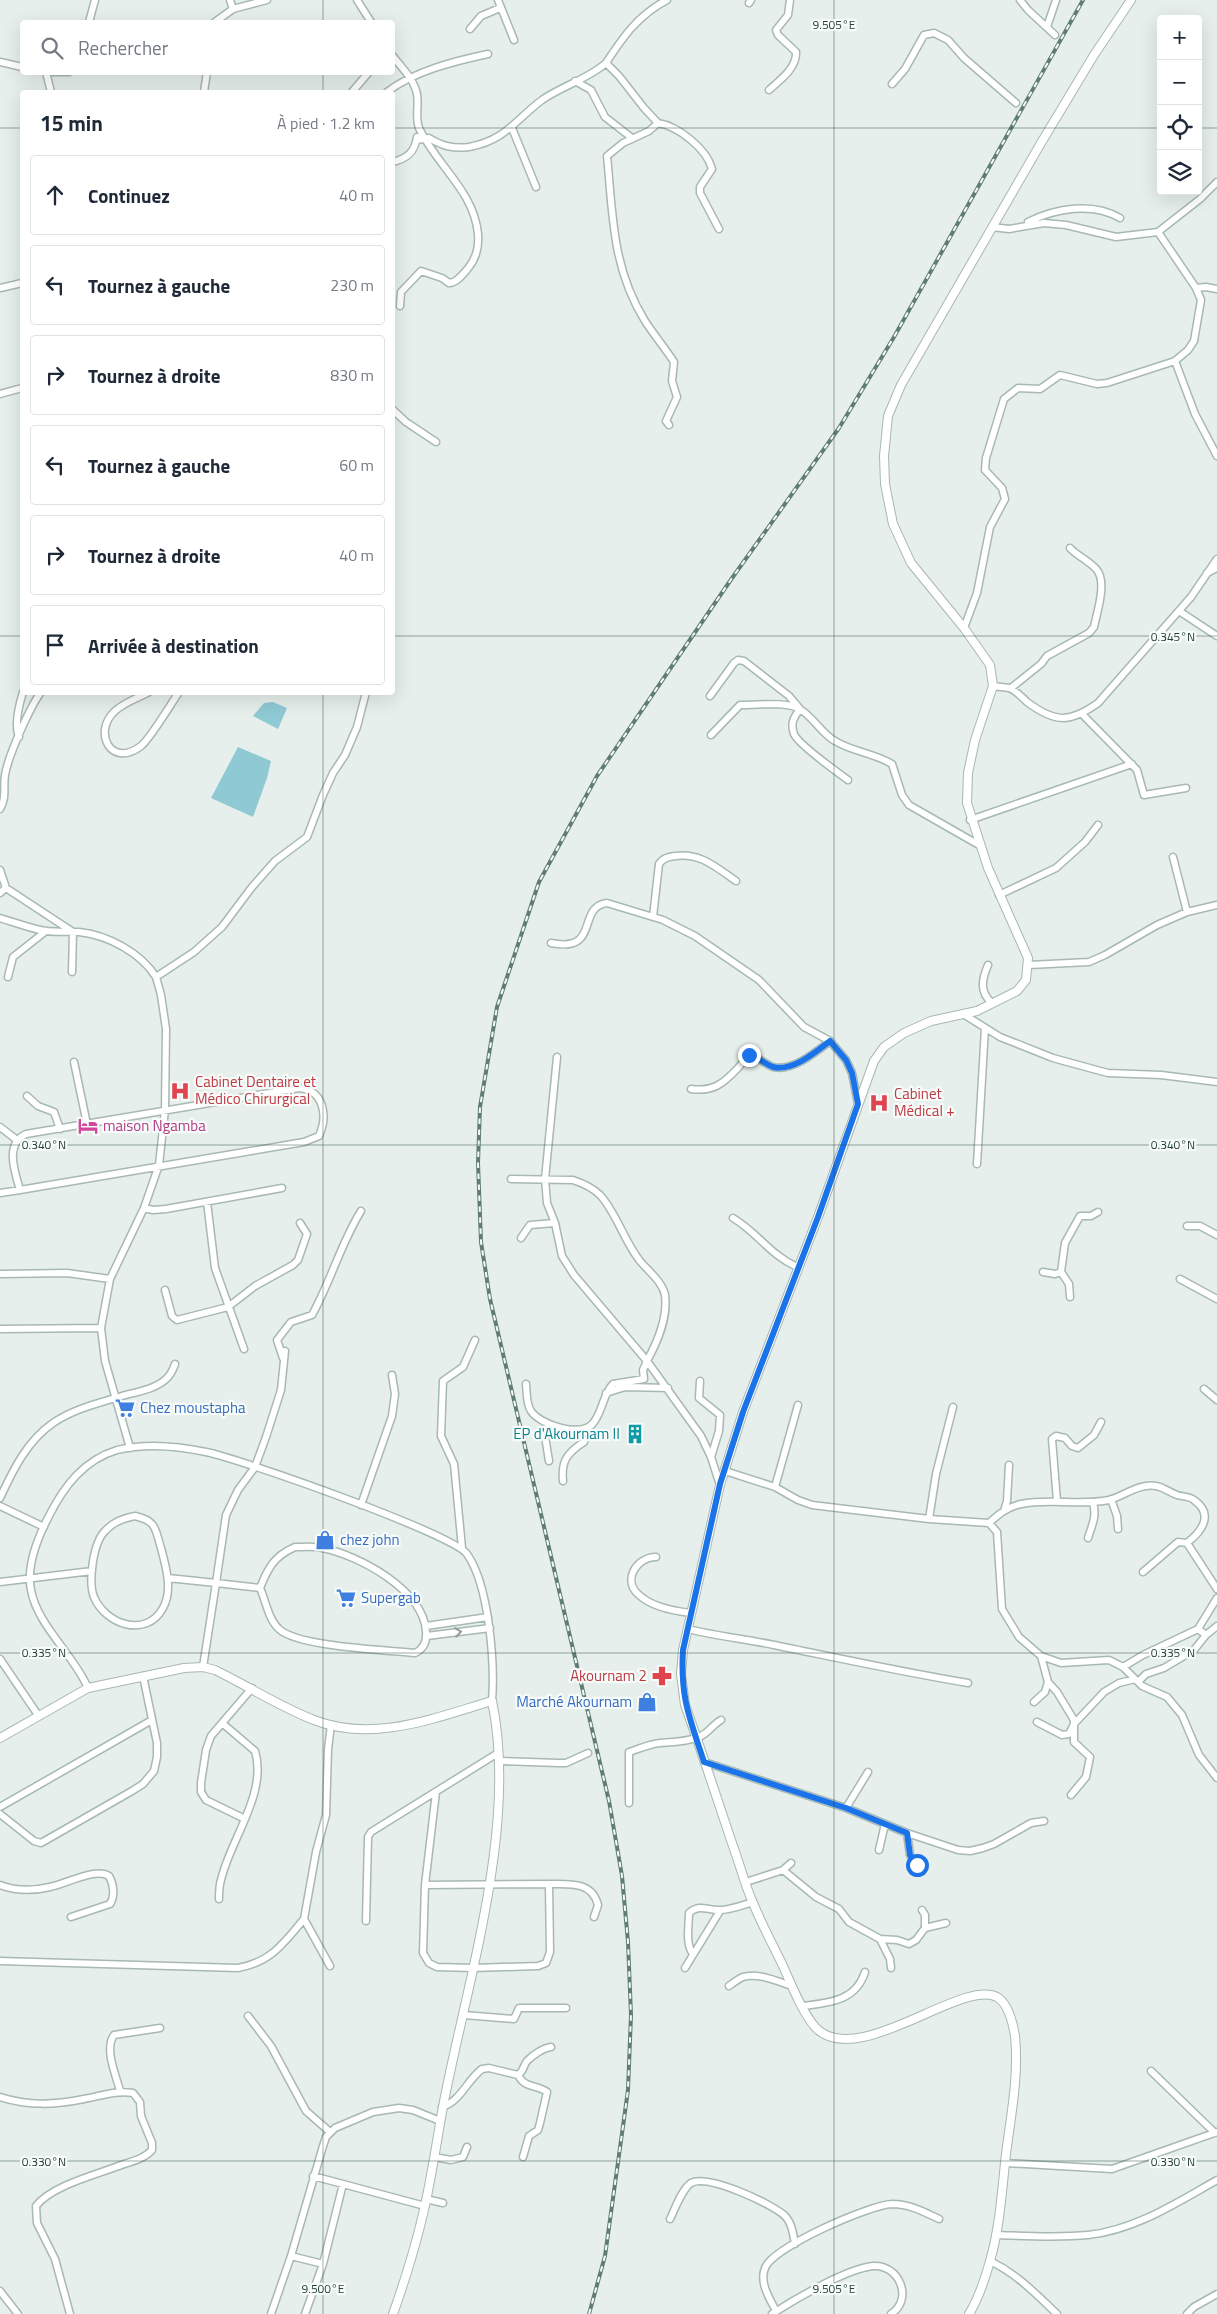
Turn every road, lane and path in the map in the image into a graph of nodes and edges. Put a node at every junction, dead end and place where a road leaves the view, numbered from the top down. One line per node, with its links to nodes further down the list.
1 (95, 0): 13 (street)
2 (230, 0): 12 (street)
3 (266, 0): 12 (street)
4 (357, 0): 15 (street)
5 (498, 0): 11 (street)
6 (666, 0): 23 (street)
7 (790, 0): 35 (street)
8 (1020, 0): 16 (street)
9 (1056, 0): 16 (street)
10 (1131, 0): 48 (street)
11 (500, 8): 17 (street); 19 (street)
12 (234, 9): 14 (street)
13 (90, 20)
14 (218, 20)
15 (371, 20)
16 (1047, 27): 18 (street)
17 (470, 29)
18 (1055, 35)
19 (514, 40)
20 (488, 54): 28 (street)
21 (395, 59): 28 (street)
22 (0, 62): 24 (street)
23 (606, 63): 29 (street); 37 (street)
24 (20, 67)
25 (48, 75): 31 (street)
26 (207, 75): 32 (street)
27 (366, 75): 33 (street)
28 (411, 80): 34 (street); 38 (street)
29 (575, 81): 39 (street); 41 (street)
30 (892, 84): 36 (street)
31 (51, 90)
32 (204, 90)
33 (354, 90)
34 (391, 90)
35 (769, 90)
36 (1016, 103)
37 (658, 123): 41 (street); 49 (street)
38 (419, 127): 40 (street); 42 (street)
39 (512, 128): 40 (street); 45 (street)
40 (425, 138): 42 (street); 55 (street)
41 (632, 138): 60 (street)
42 (417, 140): 43 (street)
43 (395, 161)
44 (1217, 182): 50 (street)
45 (536, 187)
46 (1120, 218): 47 (street)
47 (1020, 226): 48 (street); 50 (street)
48 (992, 228): 68 (street)
49 (719, 229)
50 (1158, 232): 53 (street)
51 (20, 283): 52 (street)
52 (0, 288)
53 (1196, 288): 54 (street); 56 (street)
54 (1217, 289)
55 (400, 306)
56 (1175, 361): 62 (street); 68 (street)
57 (20, 389): 58 (street)
58 (0, 394)
59 (395, 412): 61 (street)
60 (669, 425)
61 (436, 442)
62 (1217, 456)
63 (1070, 548): 71 (street)
64 (1217, 559): 66 (street)
65 (1217, 568): 66 (street)
66 (1204, 575): 67 (street)
67 (1179, 611): 69 (street); 79 (street)
68 (964, 628): 70 (street)
69 (1217, 636)
70 (993, 686): 71 (street); 88 (street)
71 (1011, 688): 79 (street)
72 (22, 695): 81 (street)
73 (39, 695): 81 (street)
74 (143, 695): 75 (street)
75 (177, 695)
76 (365, 695): 108 (street)
77 (710, 696): 78 (street)
78 (800, 709): 80 (street); 84 (street); 90 (street)
79 (1082, 714): 82 (street)
80 (711, 735)
81 (19, 737): 83 (street)
82 (1132, 764): 85 (street); 88 (street)
83 (2, 778): 86 (street)
84 (848, 780)
85 (1186, 788)
86 (2, 795): 87 (street)
87 (0, 809)
88 (970, 820): 90 (street)
89 (1098, 825): 96 (street)
90 (979, 845): 96 (street)
91 (1173, 857): 98 (street)
92 (0, 870): 94 (street)
93 (736, 881): 99 (street)
94 (6, 888): 95 (street); 102 (street)
95 (0, 893)
96 (999, 895): 105 (street)
97 (1217, 905): 98 (street)
98 (1187, 912): 105 (street)
99 (653, 917): 103 (street); 112 (street)
100 (0, 918): 101 (street)
101 (46, 931): 102 (street); 107 (street)
102 (74, 932): 106 (street); 108 (street)
103 (551, 943)
104 (988, 965): 109 (street)
105 (1029, 965): 109 (street)
106 (72, 972)
107 (8, 977)
108 (156, 977): 119 (street)
109 (992, 1003): 110 (street)
110 (963, 1014): 111 (street); 118 (street)
111 (985, 1028): 115 (street); 124 (street)
112 (830, 1041): 116 (street); 118 (street)
113 (557, 1058): 127 (street)
114 (74, 1062): 120 (street)
115 (1217, 1082)
116 (690, 1089)
117 (27, 1096): 122 (street)
118 (858, 1104): 141 (street)
119 (165, 1110): 120 (street); 125 (street); 125 (street)
120 (87, 1124): 122 (street)
121 (0, 1127): 123 (street)
122 (60, 1129): 123 (street)
123 (17, 1140): 129 (street)
124 (977, 1164)
125 (159, 1165): 129 (street); 132 (street)
126 (511, 1179): 127 (street)
127 (545, 1179): 137 (street); 157 (street)
128 (282, 1188): 131 (street)
129 (20, 1190): 130 (street)
130 (0, 1193)
131 (207, 1202): 132 (street); 150 (street)
132 (144, 1208): 145 (street)
133 (361, 1211): 156 (street)
134 (1098, 1212): 143 (street)
135 (732, 1218): 141 (street)
136 (300, 1223): 150 (street)
137 (555, 1223): 140 (street); 157 (street)
138 (1187, 1226): 139 (street)
139 (1217, 1235)
140 (521, 1238)
141 (797, 1267): 177 (street)
142 (1042, 1272): 143 (street)
143 (1061, 1272): 148 (street)
144 (0, 1274): 145 (street)
145 (110, 1279): 151 (street)
146 (1180, 1279): 149 (street)
147 (165, 1290): 150 (street)
148 (1070, 1297)
149 (1217, 1299)
150 (228, 1307): 154 (street)
151 (100, 1328): 152 (street); 165 (street)
152 (0, 1329)
153 (475, 1340): 194 (street)
154 (244, 1349)
155 (285, 1351): 156 (street)
156 (283, 1359): 176 (street)
157 (647, 1361): 162 (street); 164 (street)
158 (175, 1364): 165 (street)
159 (392, 1375): 185 (street)
160 (700, 1381): 173 (street)
161 (526, 1384): 171 (street)
162 (668, 1388): 164 (street); 173 (street)
163 (1204, 1389): 166 (street)
164 (606, 1393): 170 (street)
165 (116, 1398): 172 (street); 181 (street)
166 (1217, 1400)
167 (798, 1404): 180 (street)
168 (953, 1407): 188 (street)
169 (1101, 1422): 183 (street)
170 (586, 1428): 171 (street); 178 (street)
171 (558, 1429): 174 (street)
172 (130, 1448): 176 (street); 190 (street)
173 (711, 1457): 179 (street)
174 (549, 1461)
175 (1009, 1465): 187 (street)
176 (255, 1467): 185 (street); 201 (street)
177 (725, 1471): 179 (street); 180 (street)
178 (563, 1481)
179 (720, 1484): 205 (street)
180 (775, 1487): 188 (street)
181 (0, 1498)
182 (1111, 1500): 184 (street); 191 (street); 193 (street)
183 (1057, 1501): 184 (street); 187 (street)
184 (1093, 1503): 192 (street)
185 (361, 1505): 194 (street)
186 (0, 1506): 190 (street)
187 (1004, 1511): 189 (street)
188 (929, 1519): 189 (street)
189 (989, 1523): 214 (street)
190 (44, 1527): 198 (street)
191 (1118, 1529)
192 (1088, 1538)
193 (1187, 1543): 197 (street); 203 (street)
194 (462, 1548): 206 (street)
195 (656, 1557): 205 (street)
196 (92, 1571): 198 (street); 199 (street); 199 (street)
197 (1144, 1572)
198 (30, 1577): 200 (street); 222 (street)
199 (168, 1578): 201 (street)
200 (0, 1582)
201 (216, 1584): 202 (street); 216 (street)
202 (260, 1588): 207 (street); 213 (street)
203 (1217, 1589)
204 (1217, 1598): 211 (street)
205 (690, 1613): 210 (street)
206 (488, 1617): 207 (street); 209 (street)
207 (426, 1626): 213 (street)
208 (1217, 1626): 212 (street)
209 (490, 1628): 213 (street, one-way to 209); 224 (street)
210 (688, 1629): 221 (street); 234 (street)
211 (1198, 1629): 212 (street); 217 (street)
212 (1206, 1635): 219 (street)
213 (427, 1636)
214 (1041, 1656): 217 (street); 220 (street)
215 (0, 1659): 226 (street)
216 (203, 1667): 218 (street); 223 (street)
217 (1123, 1667): 219 (street)
218 (143, 1676): 222 (street); 227 (street)
219 (1136, 1681): 231 (street); 239 (street)
220 (1048, 1682): 225 (street); 231 (street)
221 (968, 1683)
222 (88, 1688): 226 (street)
223 (252, 1688): 230 (street); 232 (street)
224 (492, 1701): 232 (street); 236 (street)
225 (1034, 1702)
226 (38, 1715): 233 (street)
227 (152, 1720): 243 (street); 245 (street)
228 (721, 1720): 234 (street)
229 (1037, 1722): 231 (street)
230 (222, 1724): 246 (street); 246 (street)
231 (1074, 1724): 241 (street)
232 (331, 1725): 265 (street)
233 (0, 1738)
234 (697, 1738): 237 (street); 242 (street)
235 (588, 1753): 236 (street)
236 (498, 1757): 240 (street); 255 (street)
237 (704, 1762): 244 (street); 254 (street)
238 (868, 1772): 244 (street)
239 (1217, 1778)
240 (436, 1792): 258 (street); 266 (street)
241 (1071, 1795)
242 (630, 1804)
243 (0, 1807)
244 (846, 1808): 248 (street)
245 (0, 1814)
246 (245, 1819): 259 (street)
247 (1044, 1821): 249 (street)
248 (885, 1824): 249 (street); 250 (street)
249 (907, 1833): 252 (street)
250 (879, 1850)
251 (791, 1863): 253 (street)
252 (918, 1868)
253 (783, 1870): 254 (street); 269 (street)
254 (746, 1882): 260 (street)
255 (489, 1883): 256 (street); 258 (street); 273 (street)
256 (549, 1884): 264 (street); 273 (street)
257 (0, 1885): 263 (street)
258 (425, 1885): 273 (street)
259 (219, 1899)
260 (753, 1902): 262 (street); 278 (street)
261 (922, 1910): 268 (street)
262 (720, 1911): 270 (street); 270 (street)
263 (70, 1917)
264 (594, 1917)
265 (304, 1919): 271 (street); 272 (street)
266 (366, 1921)
267 (946, 1923): 268 (street)
268 (925, 1928): 269 (street)
269 (880, 1940): 275 (street)
270 (693, 1954): 274 (street)
271 (0, 1961)
272 (330, 1966)
273 (473, 1968): 281 (street)
274 (685, 1968)
275 (890, 1968)
276 (865, 1972): 279 (street)
277 (729, 1986): 278 (street)
278 (792, 1986): 279 (street)
279 (803, 2006): 296 (street)
280 (566, 2008): 281 (street)
281 (464, 2015): 289 (street)
282 (248, 2016): 291 (street)
283 (160, 2028): 287 (street)
284 (552, 2047): 286 (street)
285 (1151, 2071): 292 (street)
286 (518, 2075): 289 (street); 295 (street)
287 (120, 2091): 288 (street); 313 (street)
288 (0, 2097)
289 (442, 2107): 290 (street)
290 (440, 2121): 291 (street); 294 (street)
291 (330, 2132): 297 (street)
292 (1216, 2133): 296 (street)
293 (467, 2147): 294 (street)
294 (434, 2157): 300 (street)
295 (523, 2157)
296 (1005, 2163): 304 (street)
297 (314, 2176): 299 (street); 306 (street)
298 (1217, 2180): 304 (street)
299 (343, 2184): 300 (street); 308 (street)
300 (426, 2203): 301 (street); 316 (street)
301 (443, 2203)
302 (670, 2219): 305 (street)
303 (939, 2219): 305 (street)
304 (996, 2234): 307 (street)
305 (795, 2244): 311 (street)
306 (292, 2256): 308 (street); 314 (street)
307 (990, 2261): 318 (street); 319 (street)
308 (323, 2264): 315 (street)
309 (0, 2291): 312 (street)
310 (1217, 2294): 320 (street)
311 (774, 2313): 317 (street)
312 (18, 2314)
313 (70, 2314)
314 (271, 2314)
315 (305, 2314)
316 (393, 2314)
317 (891, 2314)
318 (969, 2314)
319 (1056, 2314)
320 (1188, 2314)

